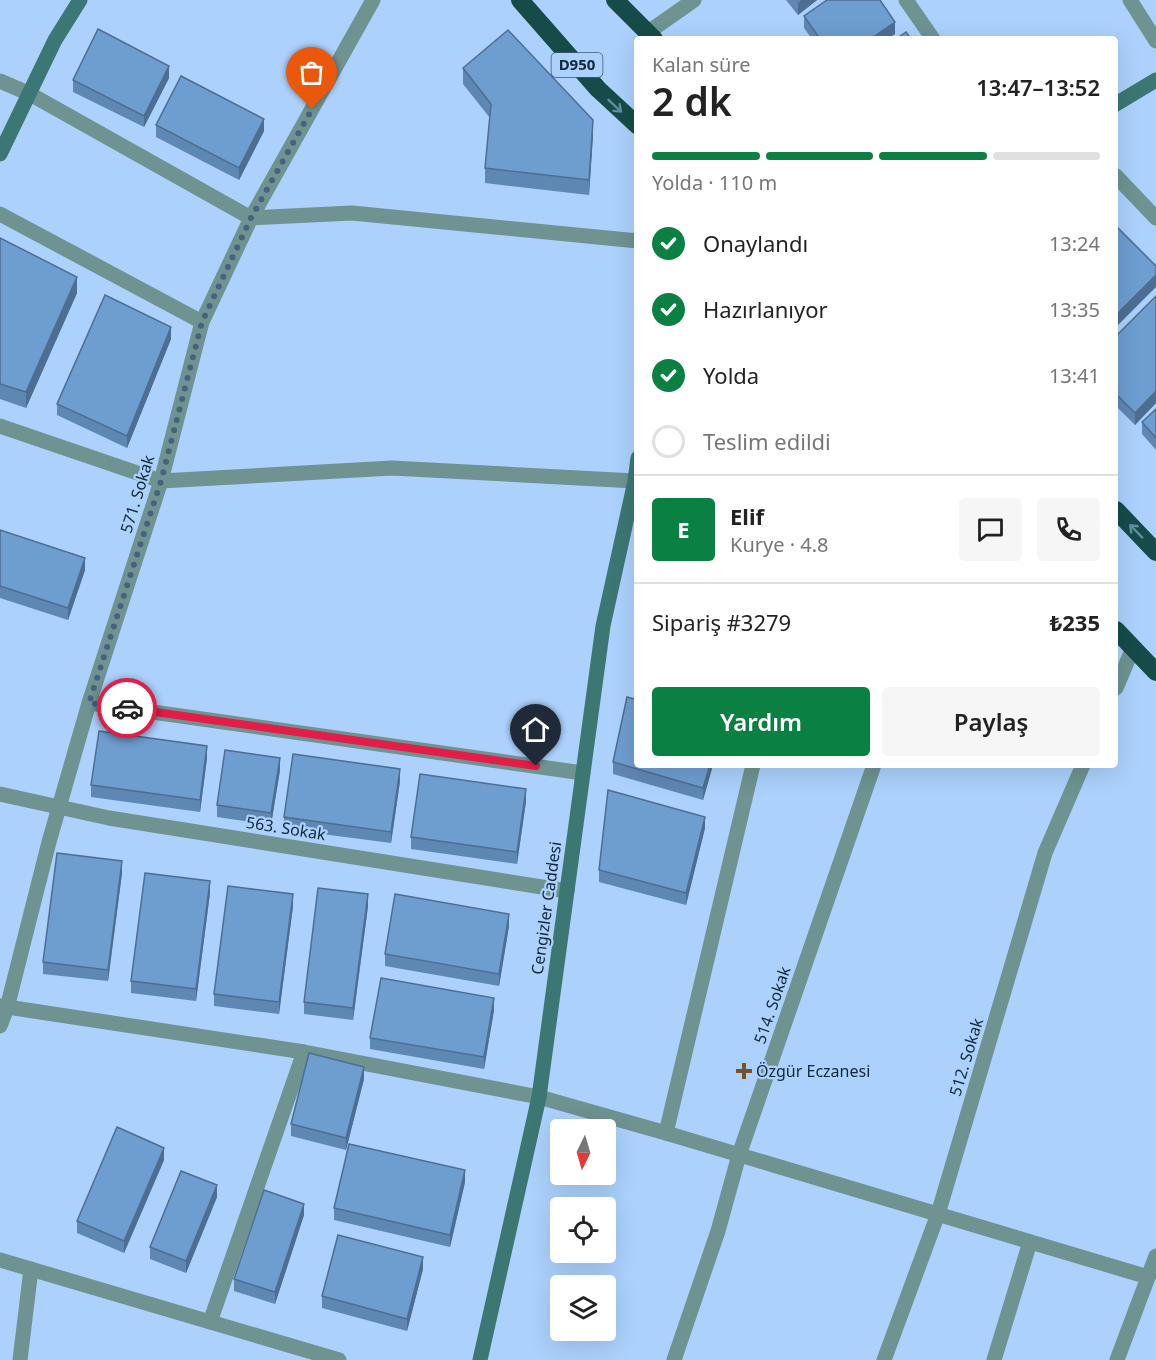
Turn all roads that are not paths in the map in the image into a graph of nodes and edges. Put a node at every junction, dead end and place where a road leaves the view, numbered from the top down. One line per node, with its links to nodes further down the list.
1 (80, 0): 13 (street)
2 (373, 0): 19 (street, 571. Sokak)
3 (520, 0): 15 (highway, D950, one-way to 15)
4 (615, 0): 8 (highway)
5 (694, 0): 8 (street)
6 (906, 0): 9 (street)
7 (1130, 0): 10 (street)
8 (650, 36)
9 (931, 36)
10 (1156, 41)
11 (1156, 80): 14 (street)
12 (0, 81): 13 (street)
13 (30, 94): 16 (street); 19 (street)
14 (1118, 103)
15 (634, 122)
16 (0, 154)
17 (1118, 178): 20 (street)
18 (0, 214): 22 (street)
19 (251, 218): 21 (street); 22 (street, 571. Sokak)
20 (1156, 218)
21 (634, 241)
22 (202, 322): 24 (street, 571. Sokak)
23 (0, 426): 24 (street)
24 (161, 481): 25 (street); 33 (street, 571. Sokak)
25 (634, 481)
26 (634, 486): 37 (street, Cengizler Caddesi)
27 (1118, 512): 28 (highway, one-way to 27)
28 (1156, 552)
29 (1118, 632): 30 (highway)
30 (1133, 648): 31 (highway); 32 (street)
31 (1156, 672)
32 (1118, 683)
33 (89, 703): 37 (street); 39 (street, 571. Sokak)
34 (752, 768): 45 (street)
35 (873, 768): 46 (street, 514. Sokak)
36 (1082, 768): 47 (street, 512. Sokak)
37 (583, 773): 40 (street, Cengizler Caddesi)
38 (0, 794): 39 (street, 563. Sokak)
39 (59, 808): 40 (street, 563. Sokak); 41 (street, 571. Sokak)
40 (567, 891): 44 (street, Cengizler Caddesi)
41 (3, 1007): 42 (street, 571. Sokak); 43 (street)
42 (0, 1026)
43 (304, 1052): 44 (street); 53 (street)
44 (539, 1097): 45 (street); 56 (street, Cengizler Caddesi)
45 (666, 1133): 46 (street)
46 (739, 1155): 47 (street); 57 (street, 514. Sokak)
47 (938, 1214): 48 (street); 58 (street, 512. Sokak)
48 (1030, 1242): 52 (street); 59 (street)
49 (1156, 1256): 52 (street)
50 (0, 1260): 51 (street)
51 (31, 1269): 53 (street); 54 (street)
52 (1148, 1277): 60 (street)
53 (210, 1322): 55 (street)
54 (20, 1360)
55 (339, 1360)
56 (480, 1360)
57 (674, 1360)
58 (884, 1360)
59 (994, 1360)
60 (1117, 1360)

